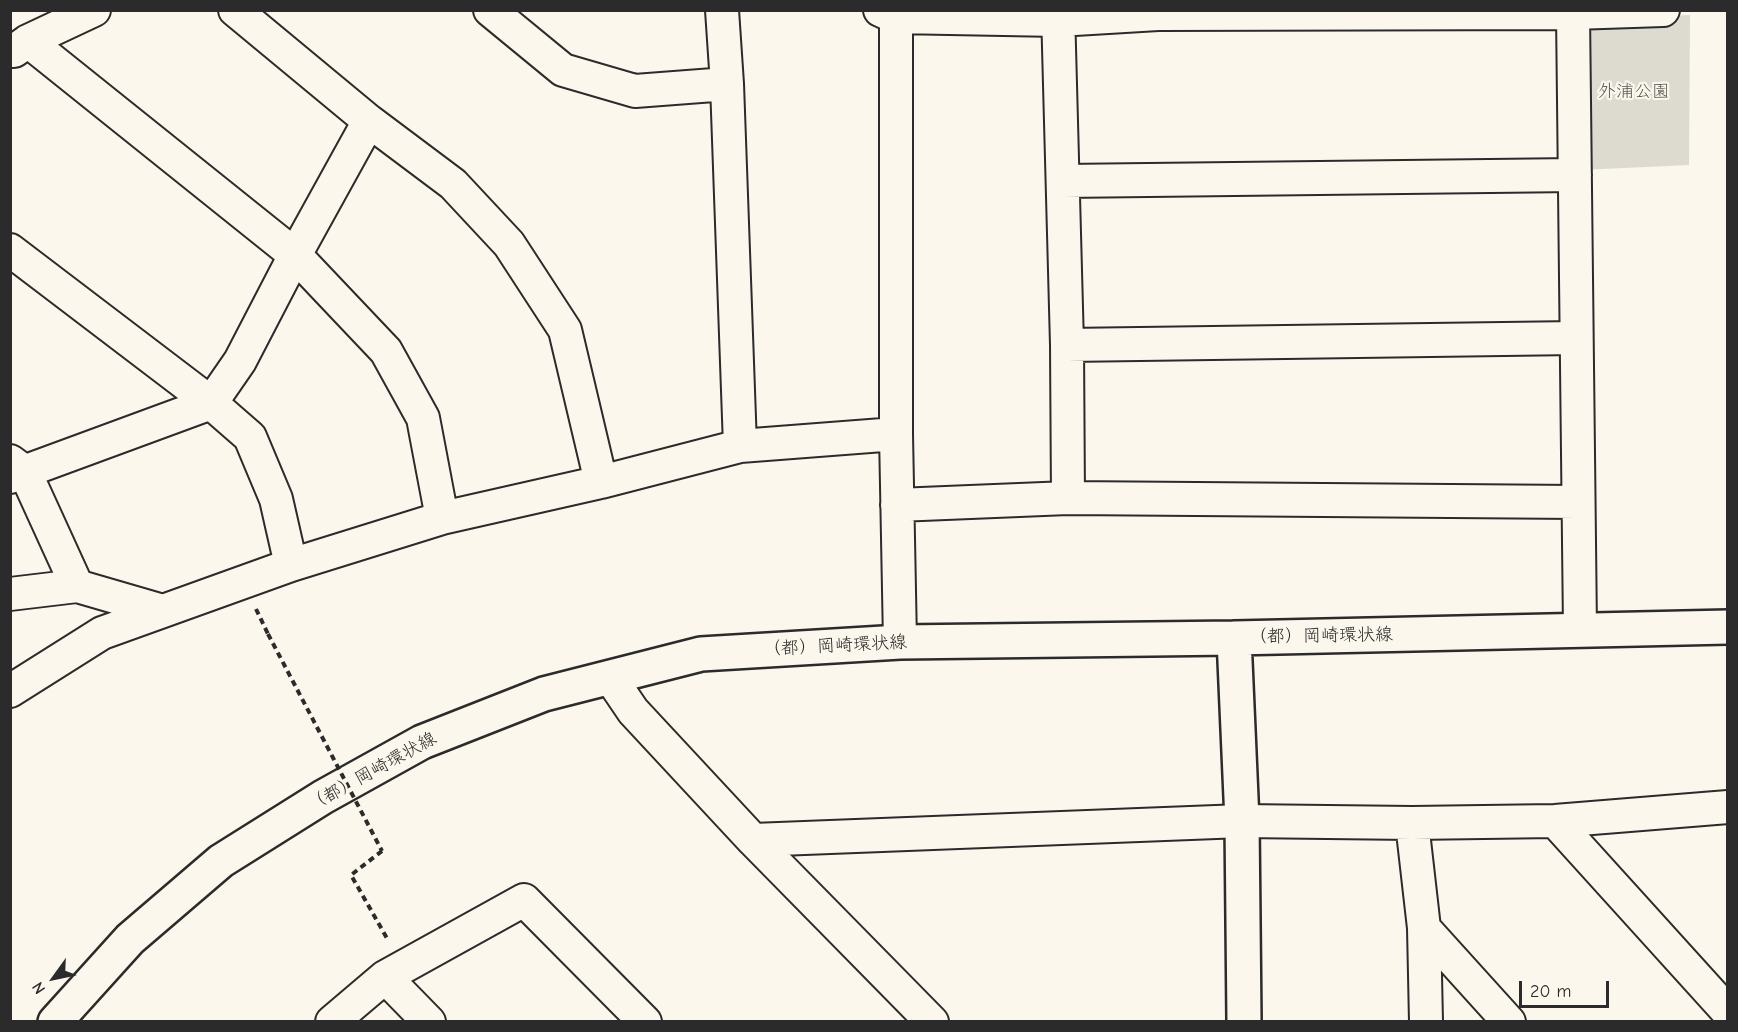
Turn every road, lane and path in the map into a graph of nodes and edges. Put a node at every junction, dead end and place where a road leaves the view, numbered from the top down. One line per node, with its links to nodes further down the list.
1 (94, 10): 10 (street)
2 (235, 10): 12 (street)
3 (490, 10): 11 (street)
4 (722, 10): 11 (street)
5 (1663, 10): 8 (street)
6 (1160, 12): 8 (street); 9 (street)
7 (890, 13): 9 (street); 20 (street)
8 (1573, 14): 13 (street)
9 (1058, 15): 14 (street)
10 (19, 47): 16 (street)
11 (728, 84): 21 (street)
12 (369, 121): 16 (street); 23 (street)
13 (1575, 175): 14 (street); 17 (street)
14 (1063, 181): 18 (street)
15 (10, 250): 19 (street)
16 (295, 255): 19 (street); 27 (street)
17 (1576, 338): 18 (street); 25 (street)
18 (1067, 345): 24 (street)
19 (211, 403): 22 (street); 28 (street)
20 (896, 434): 21 (street); 26 (street)
21 (740, 446): 23 (street)
22 (15, 470): 29 (street)
23 (601, 482): 27 (street)
24 (1068, 498): 25 (street); 26 (street)
25 (1578, 502): 33 (street)
26 (897, 505): 36 (street)
27 (442, 518): 28 (street)
28 (291, 565): 31 (street)
29 (77, 586): 30 (street); 31 (street)
30 (10, 594)
31 (163, 611): 38 (street)
32 (1728, 627): 33 (street, （都）岡崎環状線)
33 (1580, 629): 35 (street, （都）岡崎環状線)
34 (268, 634): 45 (path, bridge)
35 (1234, 638): 36 (street, （都）岡崎環状線); 40 (street)
36 (900, 642): 37 (street, （都）岡崎環状線)
37 (610, 677): 43 (street); 47 (street, （都）岡崎環状線)
38 (10, 691)
39 (1728, 807): 41 (street)
40 (1242, 821): 42 (street); 43 (street); 52 (street)
41 (1555, 821): 42 (street); 46 (street)
42 (1412, 823): 44 (street)
43 (753, 840): 51 (street)
44 (1424, 928): 53 (street); 54 (street)
45 (394, 972): 48 (street); 49 (street); 50 (street)
46 (1728, 1012)
47 (54, 1022)
48 (332, 1022)
49 (429, 1022)
50 (645, 1022)
51 (932, 1022)
52 (1244, 1022)
53 (1426, 1022)
54 (1509, 1022)

